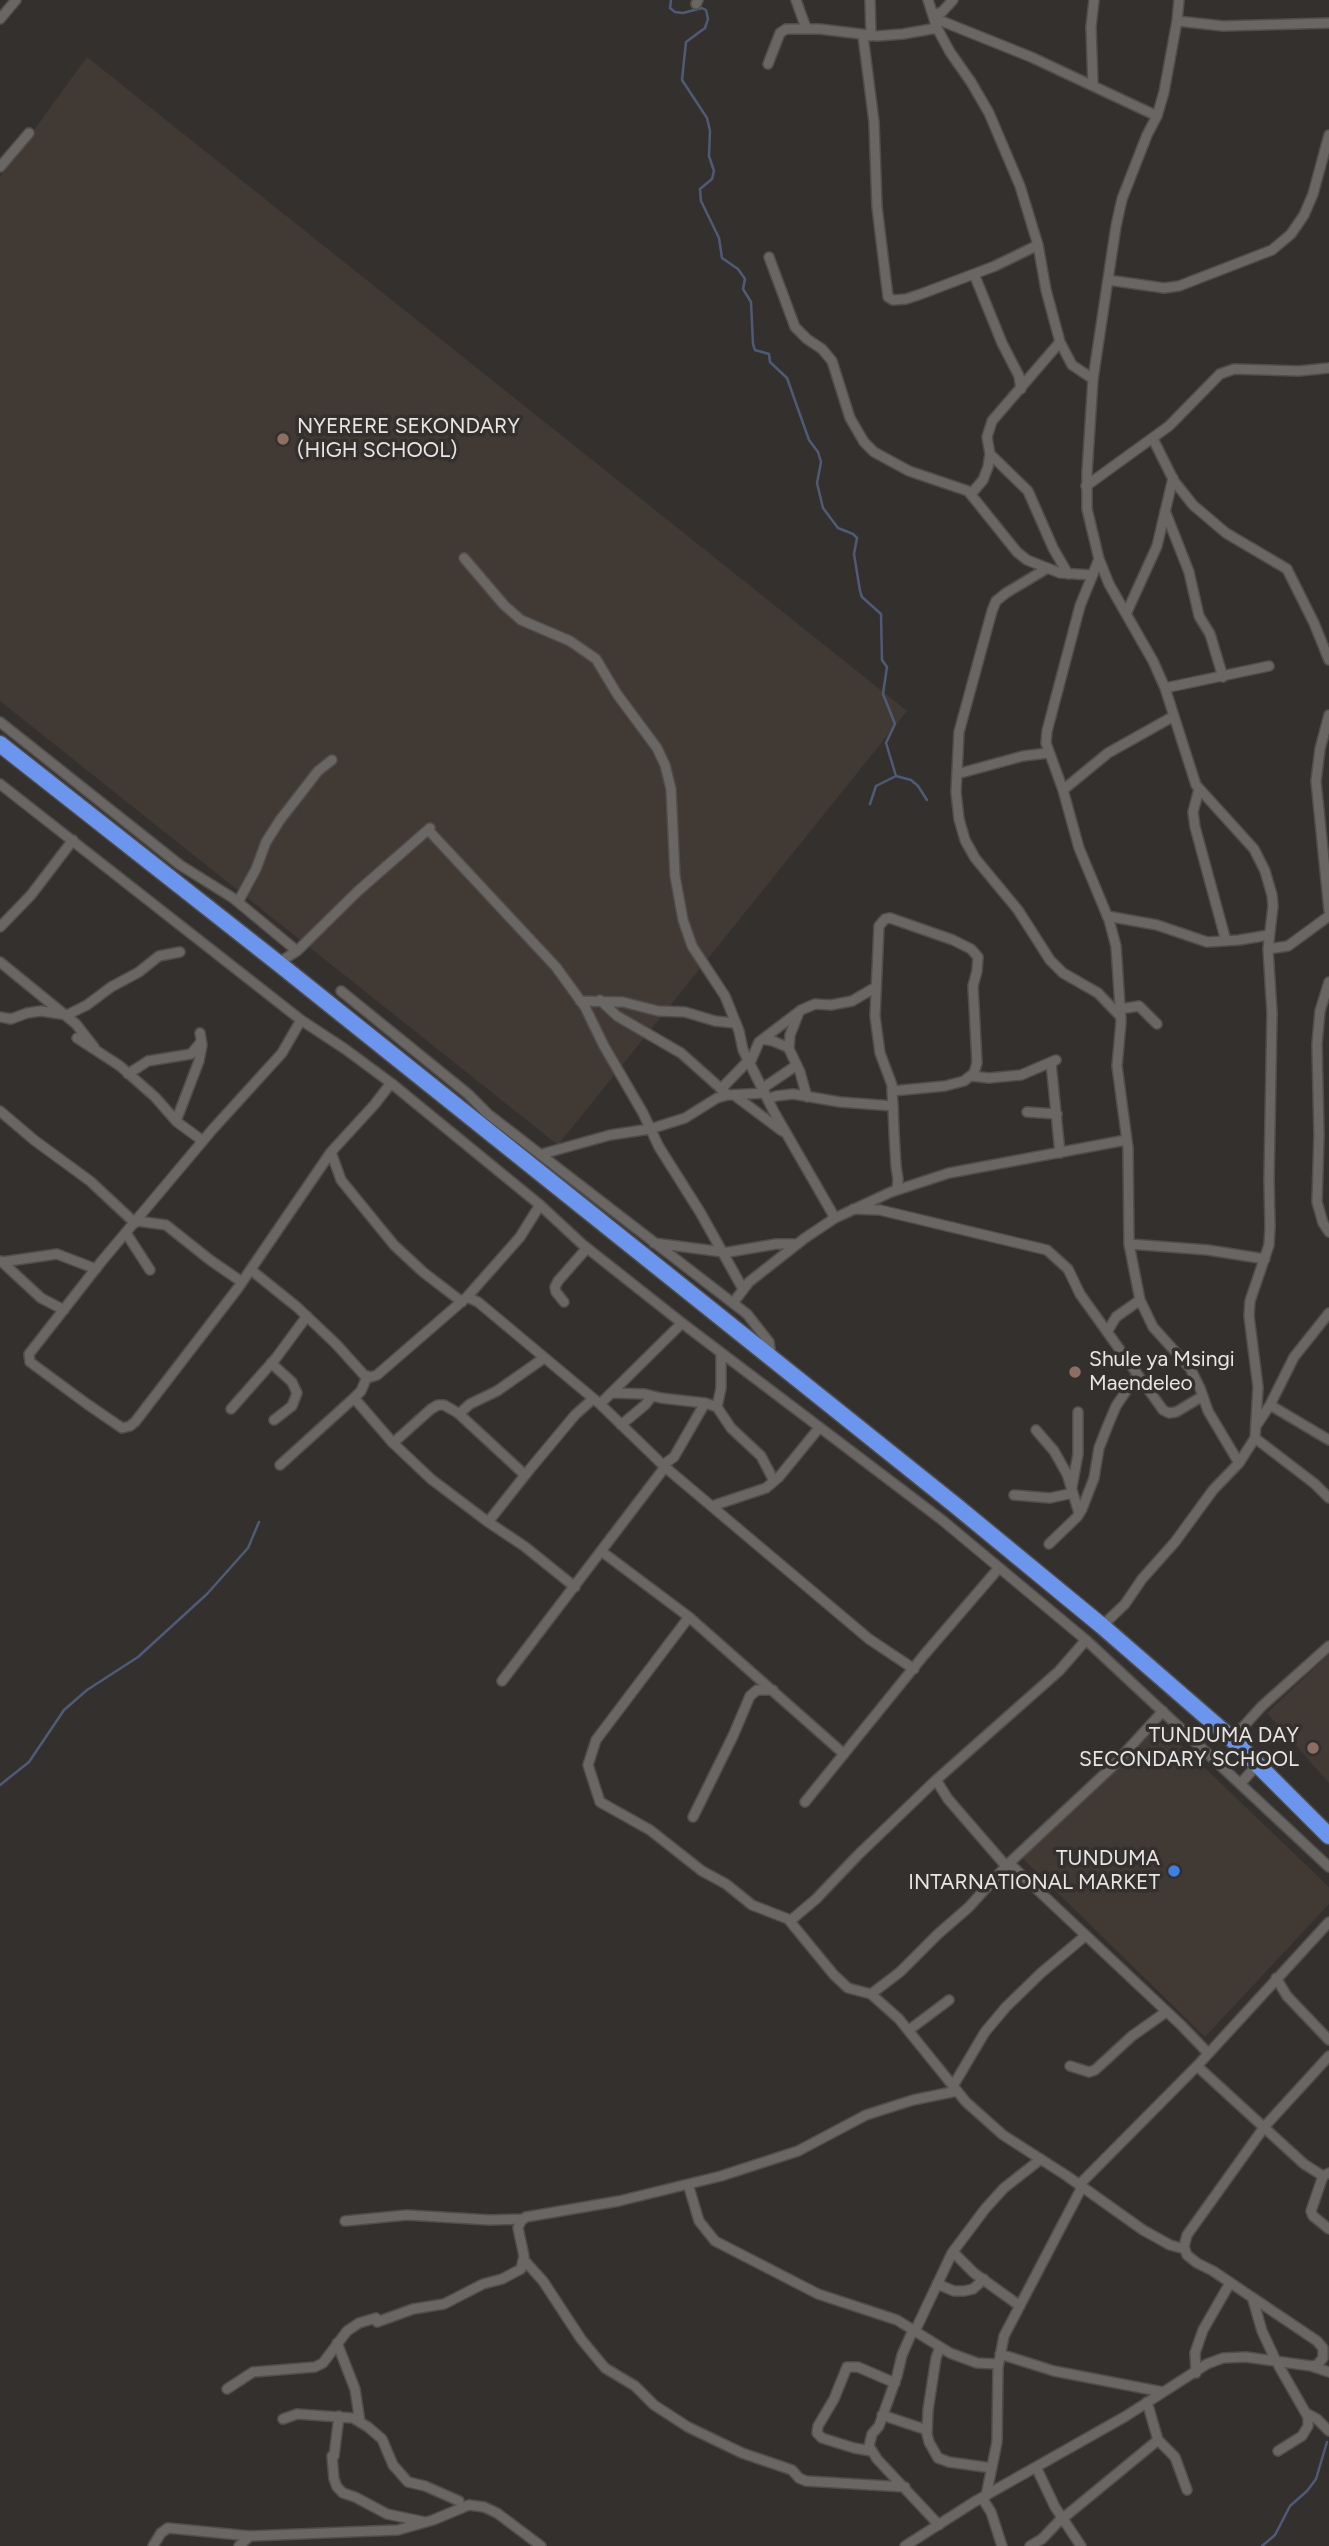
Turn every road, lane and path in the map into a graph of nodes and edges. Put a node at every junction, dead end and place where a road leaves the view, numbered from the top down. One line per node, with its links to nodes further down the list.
1 (16, 0): 9 (street)
2 (796, 0): 12 (street)
3 (870, 0): 14 (street)
4 (928, 0): 8 (street)
5 (953, 0): 8 (street)
6 (1094, 0): 16 (street)
7 (1178, 0): 10 (street)
8 (933, 16): 13 (street); 16 (street)
9 (0, 19)
10 (1177, 21): 11 (street); 17 (street)
11 (1329, 23)
12 (806, 28): 14 (street); 15 (street)
13 (937, 28): 14 (street); 21 (street)
14 (867, 36): 23 (street)
15 (768, 64)
16 (1093, 86): 17 (street)
17 (1157, 116): 24 (street)
18 (29, 132): 20 (street)
19 (1329, 135): 24 (street)
20 (0, 167)
21 (1038, 246): 23 (street); 25 (street)
22 (769, 257): 33 (street)
23 (974, 274): 28 (street)
24 (1108, 280): 27 (street)
25 (1060, 342): 27 (street); 28 (street)
26 (1329, 368): 29 (street)
27 (1093, 379): 32 (street)
28 (1021, 389): 30 (street)
29 (1153, 439): 31 (street); 32 (street)
30 (990, 454): 33 (street); 38 (street)
31 (1173, 478): 34 (street); 41 (street)
32 (1086, 486): 36 (street)
33 (971, 494): 37 (street)
34 (1165, 511): 40 (street); 43 (street)
35 (464, 558): 78 (street)
36 (1099, 559): 39 (street); 40 (street)
37 (1046, 569): 38 (street); 51 (street)
38 (1068, 574): 39 (street)
39 (1091, 575): 49 (street)
40 (1126, 614): 44 (street)
41 (1329, 660)
42 (1269, 666): 43 (street)
43 (1223, 677): 44 (street)
44 (1166, 688): 46 (street)
45 (1329, 715): 57 (street)
46 (1174, 716): 53 (street); 54 (street)
47 (0, 722): 56 (street)
48 (0, 744): 67 (highway)
49 (1048, 753): 51 (street); 54 (street)
50 (332, 760): 56 (street)
51 (957, 774): 74 (street)
52 (0, 784): 55 (street)
53 (1199, 789): 61 (street); 62 (street)
54 (1063, 790): 58 (street)
55 (73, 839): 60 (street); 77 (street)
56 (237, 902): 64 (street)
57 (1329, 910)
58 (1107, 916): 62 (street); 74 (street)
59 (1329, 916): 63 (street)
60 (0, 927)
61 (1269, 935): 62 (street); 63 (street)
62 (1226, 941)
63 (1268, 949): 118 (street)
64 (297, 951): 67 (street); 72 (street)
65 (180, 952): 75 (street)
66 (0, 962): 75 (street)
67 (278, 962): 135 (highway)
68 (1329, 982): 88 (street)
69 (876, 988): 73 (street); 87 (street); 90 (street)
70 (341, 991): 105 (street)
71 (600, 1000): 72 (street); 78 (street); 91 (street)
72 (580, 1001): 99 (street)
73 (799, 1012): 81 (street); 82 (street)
74 (1121, 1013): 79 (street); 101 (street)
75 (67, 1015): 76 (street); 83 (street)
76 (0, 1017)
77 (301, 1020): 89 (street); 102 (street)
78 (734, 1023): 84 (street)
79 (1157, 1024)
80 (77, 1038): 83 (street)
81 (763, 1039): 82 (street); 84 (street)
82 (789, 1048): 85 (street)
83 (95, 1049): 86 (street)
84 (750, 1062): 91 (street); 92 (street)
85 (797, 1065): 92 (street); 93 (street)
86 (128, 1073): 98 (street); 98 (street)
87 (971, 1076): 90 (street); 97 (street)
88 (1324, 1079): 111 (street)
89 (391, 1083): 103 (street); 107 (street)
90 (892, 1091): 94 (street)
91 (728, 1093): 92 (street); 99 (street); 100 (street)
92 (765, 1093): 93 (street); 100 (street)
93 (807, 1097): 94 (street)
94 (893, 1106): 106 (street)
95 (0, 1111): 110 (street)
96 (1027, 1112): 97 (street)
97 (1057, 1114): 104 (street)
98 (176, 1121): 102 (street)
99 (650, 1129): 105 (street); 117 (street)
100 (787, 1135): 109 (street)
101 (1126, 1140): 104 (street); 115 (street)
102 (203, 1141): 110 (street)
103 (331, 1152): 122 (street); 125 (street)
104 (1060, 1153): 106 (street)
105 (542, 1154): 113 (street)
106 (897, 1190): 108 (street)
107 (540, 1205): 116 (street); 125 (street)
108 (853, 1209): 109 (street); 133 (street)
109 (835, 1217): 114 (street)
110 (136, 1222): 112 (street); 123 (street)
111 (1329, 1232)
112 (126, 1233): 120 (street); 121 (street)
113 (653, 1243): 117 (street); 128 (street)
114 (797, 1244): 117 (street); 124 (street)
115 (1129, 1244): 118 (street); 126 (street)
116 (587, 1248): 127 (street); 132 (street)
117 (723, 1252): 124 (street)
118 (1265, 1259): 153 (street)
119 (1, 1261): 120 (street); 129 (street)
120 (96, 1269): 129 (street)
121 (150, 1270)
122 (251, 1270): 123 (street); 131 (street)
123 (242, 1282): 129 (street)
124 (743, 1289): 128 (street)
125 (465, 1300): 136 (street); 139 (street)
126 (1140, 1300): 133 (street); 142 (street)
127 (564, 1302)
128 (733, 1303): 135 (street)
129 (64, 1310)
130 (1329, 1313): 146 (street)
131 (307, 1317): 137 (street); 139 (street)
132 (681, 1323): 134 (street); 140 (street)
133 (1107, 1332): 138 (street)
134 (720, 1353): 147 (street); 154 (street)
135 (771, 1356): 167 (highway)
136 (544, 1359): 144 (street); 150 (street)
137 (271, 1363): 148 (street); 151 (street)
138 (1137, 1375): 142 (street); 169 (street)
139 (367, 1377): 143 (street)
140 (611, 1393): 141 (street); 144 (street)
141 (652, 1396): 145 (street); 152 (street)
142 (1203, 1396): 159 (street)
143 (354, 1398): 158 (street); 160 (street)
144 (596, 1402): 152 (street); 162 (street)
145 (705, 1403): 147 (street); 161 (street)
146 (1270, 1405): 153 (street); 157 (street)
147 (717, 1406): 163 (street)
148 (232, 1409)
149 (1078, 1412): 164 (street)
150 (459, 1414): 158 (street); 162 (street)
151 (274, 1420)
152 (621, 1424): 161 (street)
153 (1255, 1427): 156 (street)
154 (819, 1428): 163 (street); 170 (street)
155 (1036, 1430): 164 (street)
156 (1255, 1438): 159 (street); 166 (street)
157 (1329, 1440)
158 (393, 1443): 171 (street)
159 (1239, 1463): 179 (street)
160 (280, 1465)
161 (664, 1466): 168 (street); 175 (street)
162 (525, 1475): 171 (street)
163 (774, 1481): 168 (street)
164 (1072, 1490): 165 (street); 169 (street)
165 (1014, 1495)
166 (1329, 1498)
167 (955, 1505): 170 (street); 172 (highway)
168 (712, 1506): 182 (street)
169 (1079, 1513): 173 (street)
170 (942, 1520): 174 (street)
171 (488, 1522): 177 (street)
172 (989, 1532): 174 (street); 179 (highway)
173 (1049, 1544)
174 (975, 1549): 176 (street)
175 (601, 1551): 177 (street); 178 (street)
176 (998, 1569): 180 (street); 182 (street)
177 (575, 1587): 183 (street)
178 (689, 1617): 184 (street); 196 (street)
179 (1101, 1626): 186 (highway)
180 (1086, 1640): 185 (street); 189 (street)
181 (1329, 1646): 186 (street)
182 (914, 1669): 187 (street)
183 (502, 1681)
184 (773, 1690): 187 (street); 192 (street)
185 (1163, 1711): 190 (street); 194 (street)
186 (1233, 1739): 188 (highway)
187 (844, 1754): 191 (street)
188 (1258, 1764): 190 (street); 193 (highway)
189 (936, 1780): 194 (street); 196 (street)
190 (1240, 1784): 195 (street)
191 (805, 1802)
192 (693, 1817)
193 (1329, 1836)
194 (1008, 1865): 198 (street); 200 (street)
195 (1329, 1867)
196 (790, 1921): 200 (street)
197 (1329, 1922): 199 (street)
198 (1085, 1936): 202 (street); 209 (street)
199 (1276, 1978): 204 (street); 205 (street)
200 (871, 1994): 203 (street)
201 (949, 2000): 203 (street)
202 (1166, 2012): 205 (street); 207 (street)
203 (909, 2030): 209 (street)
204 (1329, 2040)
205 (1207, 2052): 208 (street)
206 (1329, 2056): 210 (street)
207 (1070, 2066)
208 (1197, 2066): 210 (street); 214 (street)
209 (955, 2088): 211 (street); 213 (street)
210 (1265, 2126): 212 (street); 218 (street)
211 (1041, 2159): 214 (street); 219 (street)
212 (1326, 2175): 217 (street)
213 (688, 2184): 215 (street); 226 (street)
214 (1080, 2186): 218 (street); 225 (street)
215 (523, 2219): 216 (street); 220 (street)
216 (345, 2221)
217 (1329, 2229)
218 (1185, 2249): 222 (street)
219 (953, 2252): 221 (street); 223 (street)
220 (524, 2260): 227 (street); 250 (street)
221 (984, 2279): 223 (street); 225 (street)
222 (1230, 2283): 224 (street); 233 (street)
223 (937, 2284): 226 (street)
224 (1253, 2300): 230 (street); 231 (street)
225 (1020, 2306): 229 (street)
226 (914, 2330): 228 (street); 234 (street)
227 (337, 2343): 235 (street); 242 (street)
228 (940, 2347): 229 (street); 243 (street)
229 (999, 2359): 236 (street); 249 (street)
230 (1276, 2361): 231 (street); 233 (street); 238 (street)
231 (1311, 2366): 232 (street)
232 (1329, 2372)
233 (1196, 2373): 236 (street)
234 (895, 2383): 239 (street); 246 (street)
235 (227, 2389)
236 (1163, 2392): 237 (street)
237 (1147, 2402): 245 (street); 248 (street)
238 (1306, 2413): 244 (street); 247 (street)
239 (882, 2415): 243 (street); 246 (street)
240 (339, 2416): 241 (street); 242 (street); 255 (street)
241 (283, 2418)
242 (360, 2422): 253 (street)
243 (927, 2430): 249 (street)
244 (1329, 2431)
245 (1158, 2440): 251 (street); 254 (street)
246 (871, 2451): 250 (street)
247 (1278, 2451)
248 (1036, 2467): 252 (street); 254 (street)
249 (992, 2468): 252 (street)
250 (905, 2487): 256 (street)
251 (1187, 2490)
252 (984, 2497): 256 (street); 263 (street)
253 (459, 2501)
254 (1062, 2518): 264 (street); 265 (street)
255 (426, 2522): 257 (street); 261 (street)
256 (939, 2525): 258 (street)
257 (250, 2536): 259 (street); 260 (street)
258 (921, 2542): 262 (street)
259 (153, 2546)
260 (239, 2546)
261 (541, 2546)
262 (905, 2546)
263 (1002, 2546)
264 (1030, 2546)
265 (1081, 2546)

